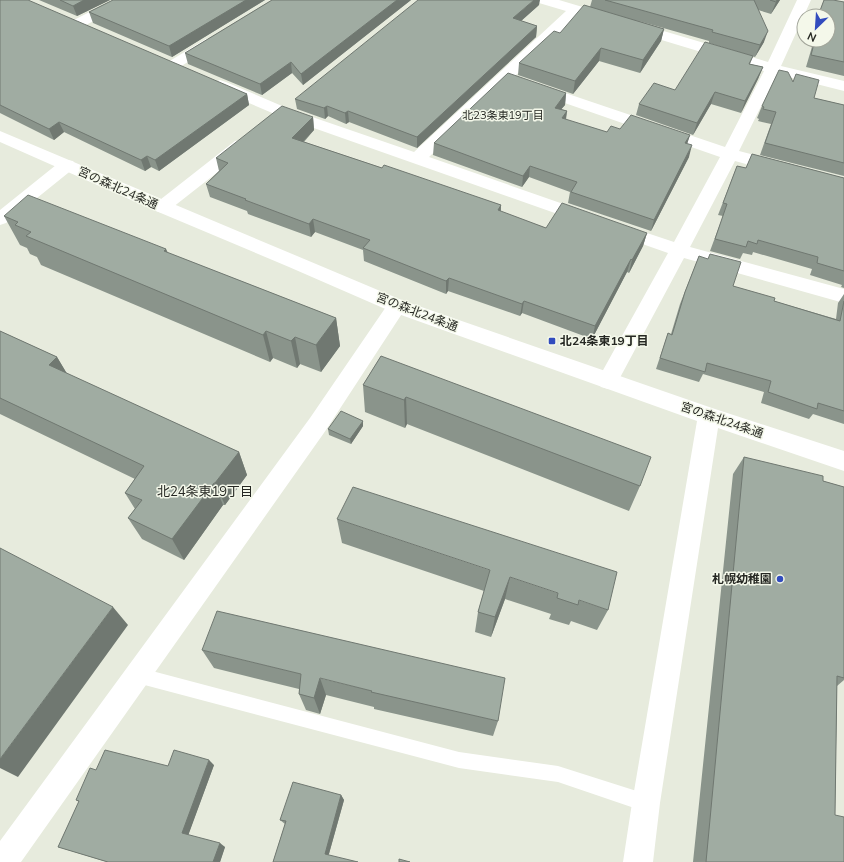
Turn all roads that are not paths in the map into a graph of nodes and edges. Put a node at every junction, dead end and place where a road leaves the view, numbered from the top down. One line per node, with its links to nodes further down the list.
1 (124, 0): 5 (street)
2 (544, 0): 4 (street)
3 (804, 0): 7 (street)
4 (576, 10): 7 (street); 8 (street)
5 (98, 33)
6 (226, 33): 13 (street)
7 (774, 69): 9 (street); 12 (street)
8 (503, 77): 12 (street); 13 (street)
9 (844, 86)
10 (0, 136): 14 (street, 宮の森北24条通)
11 (253, 136): 16 (street)
12 (729, 154): 15 (street); 18 (street)
13 (417, 159): 18 (street)
14 (67, 165): 16 (street, 宮の森北24条通); 17 (street)
15 (790, 170)
16 (162, 207): 20 (street, 宮の森北24条通)
17 (0, 219)
18 (679, 250): 19 (street); 21 (street)
19 (844, 296)
20 (398, 306): 21 (street, 宮の森北24条通); 24 (street)
21 (608, 381): 22 (street, 宮の森北24条通)
22 (709, 416): 23 (street, 宮の森北24条通); 25 (street)
23 (844, 461)
24 (137, 675): 25 (lane); 26 (street)
25 (646, 803): 27 (street)
26 (4, 862)
27 (638, 862)

